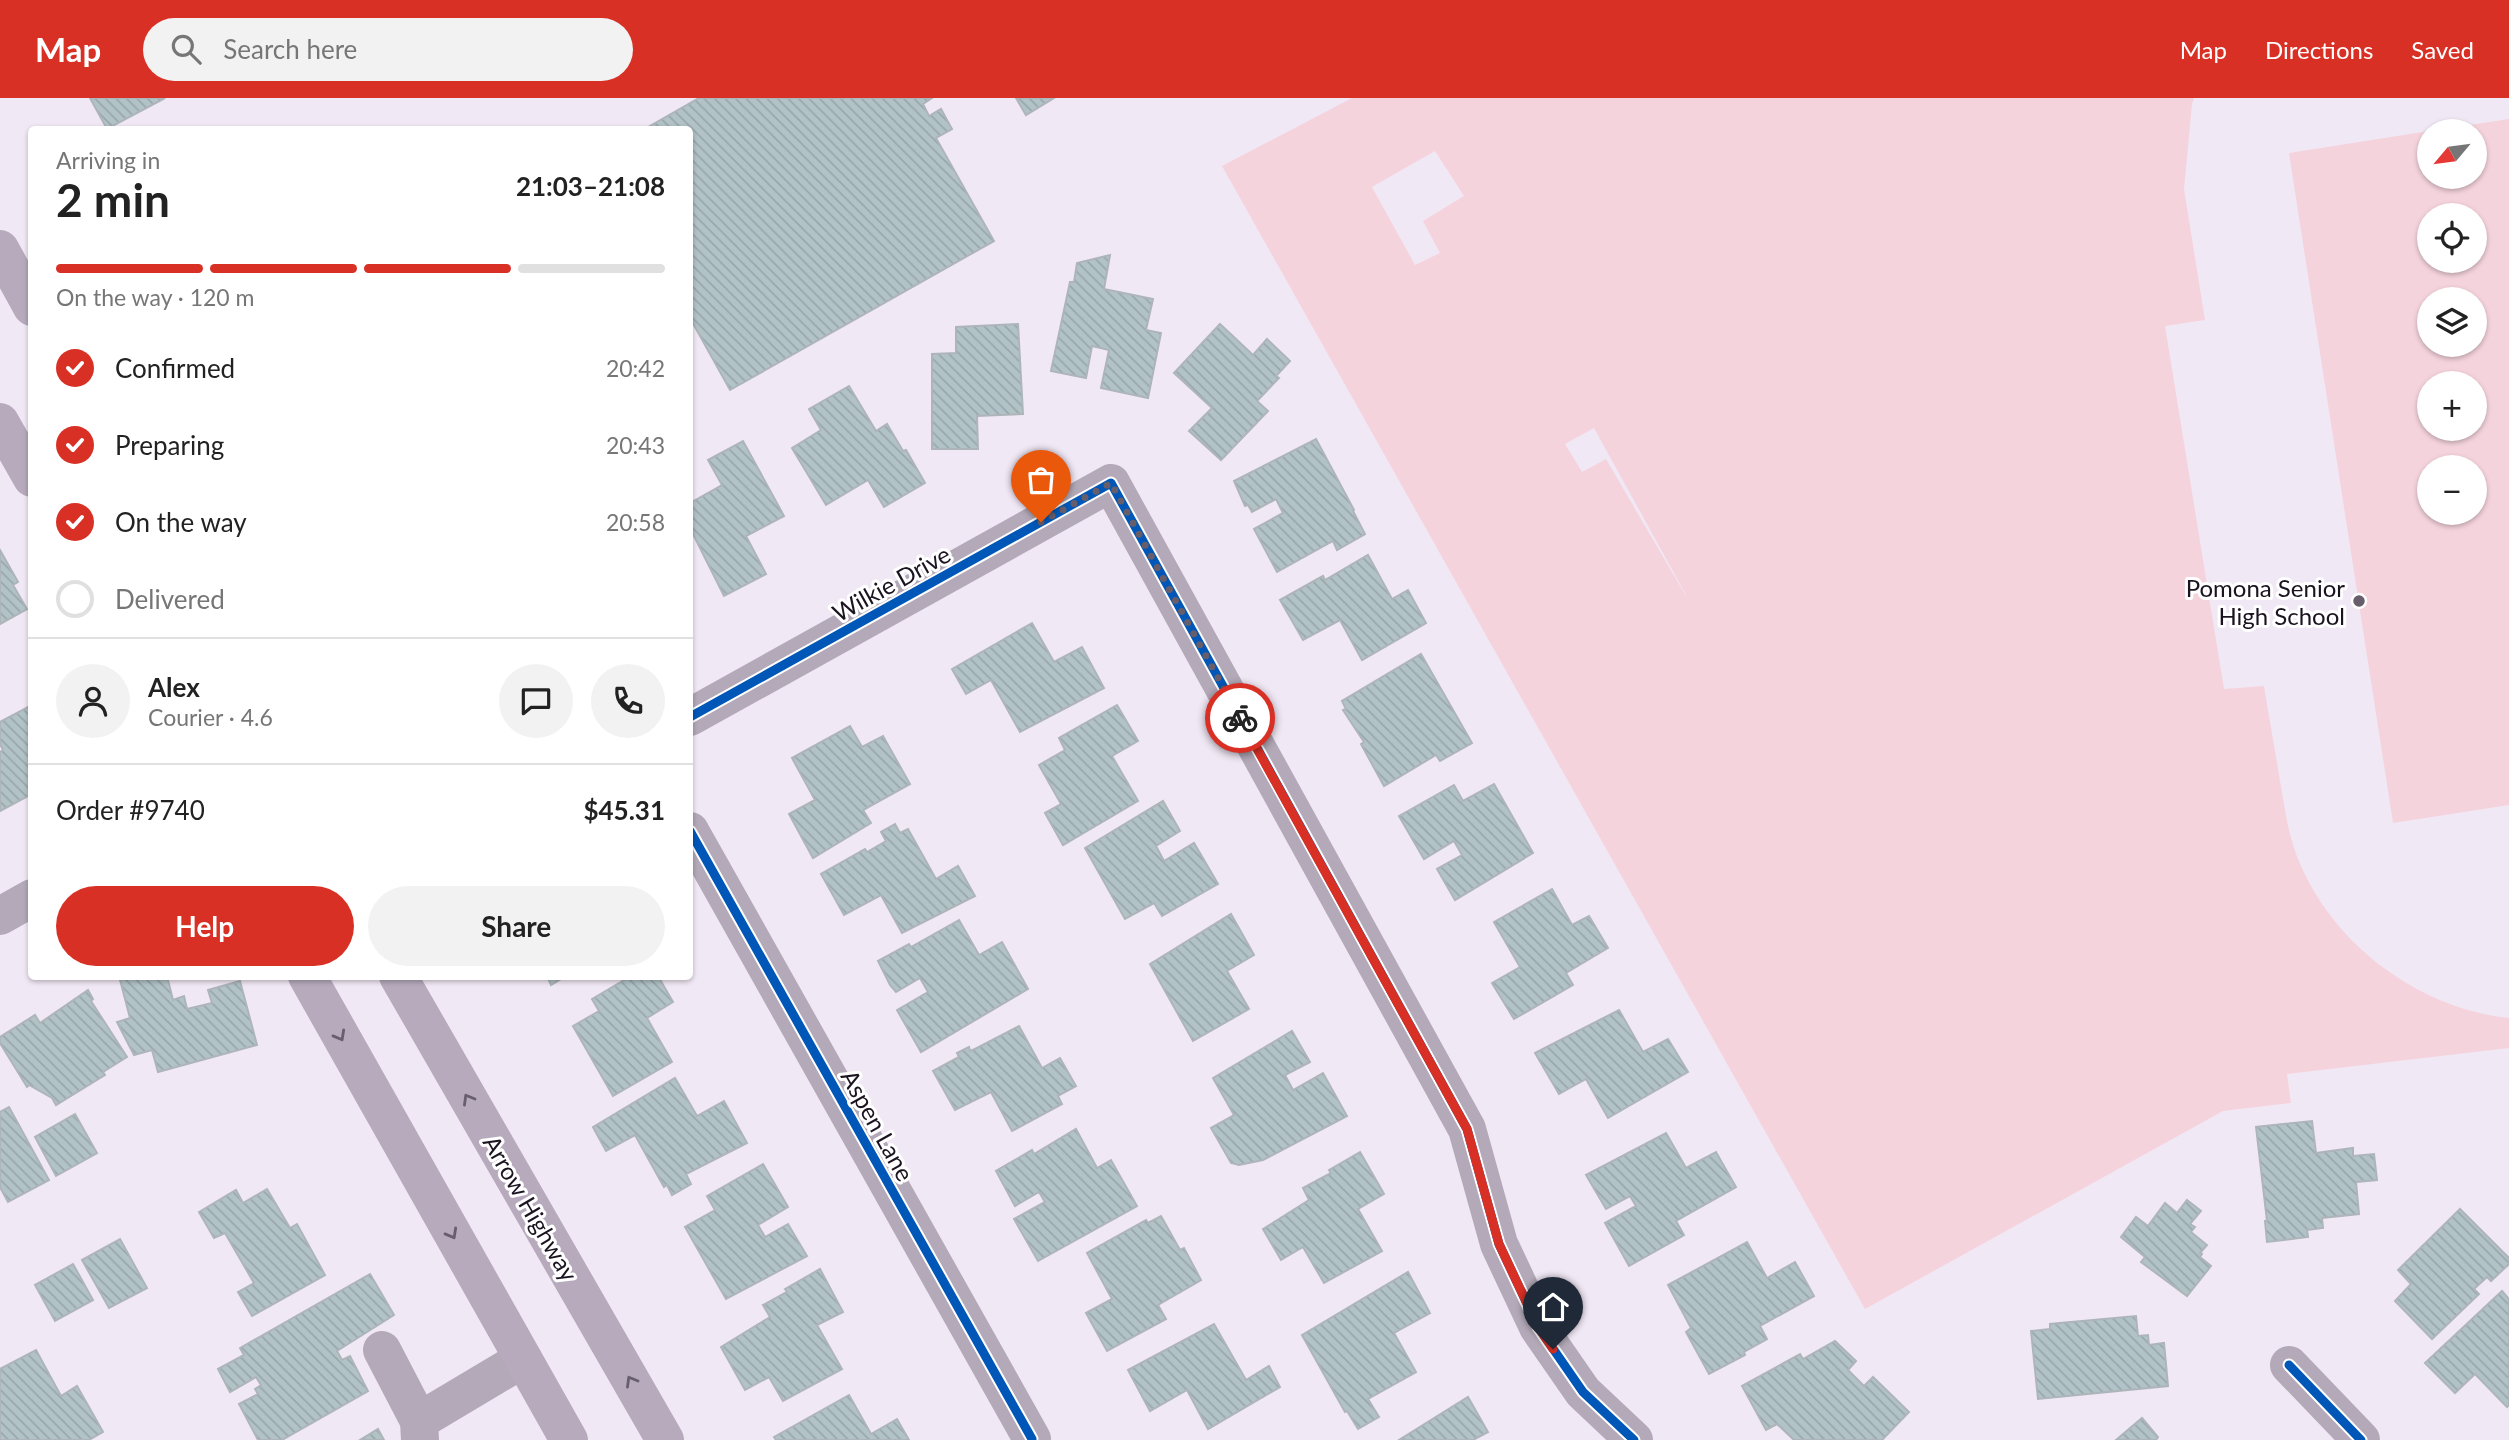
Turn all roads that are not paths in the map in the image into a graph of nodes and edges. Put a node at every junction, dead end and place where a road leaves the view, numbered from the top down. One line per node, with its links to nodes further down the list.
1 (1, 253): 2 (main road)
2 (28, 300)
3 (0, 422): 4 (main road)
4 (28, 471)
5 (693, 715): 18 (street, Wilkie Drive)
6 (693, 836): 15 (street, Aspen Lane)
7 (28, 900): 8 (street)
8 (0, 916)
9 (309, 980): 12 (main road, one-way to 12)
10 (400, 980): 17 (main road, Arrow Highway, one-way to 10)
11 (382, 1350): 14 (street)
12 (523, 1359): 14 (street); 16 (main road)
13 (2290, 1365): 19 (street)
14 (419, 1430)
15 (1032, 1439)
16 (569, 1440)
17 (665, 1440)
18 (1634, 1440)
19 (2361, 1440)

